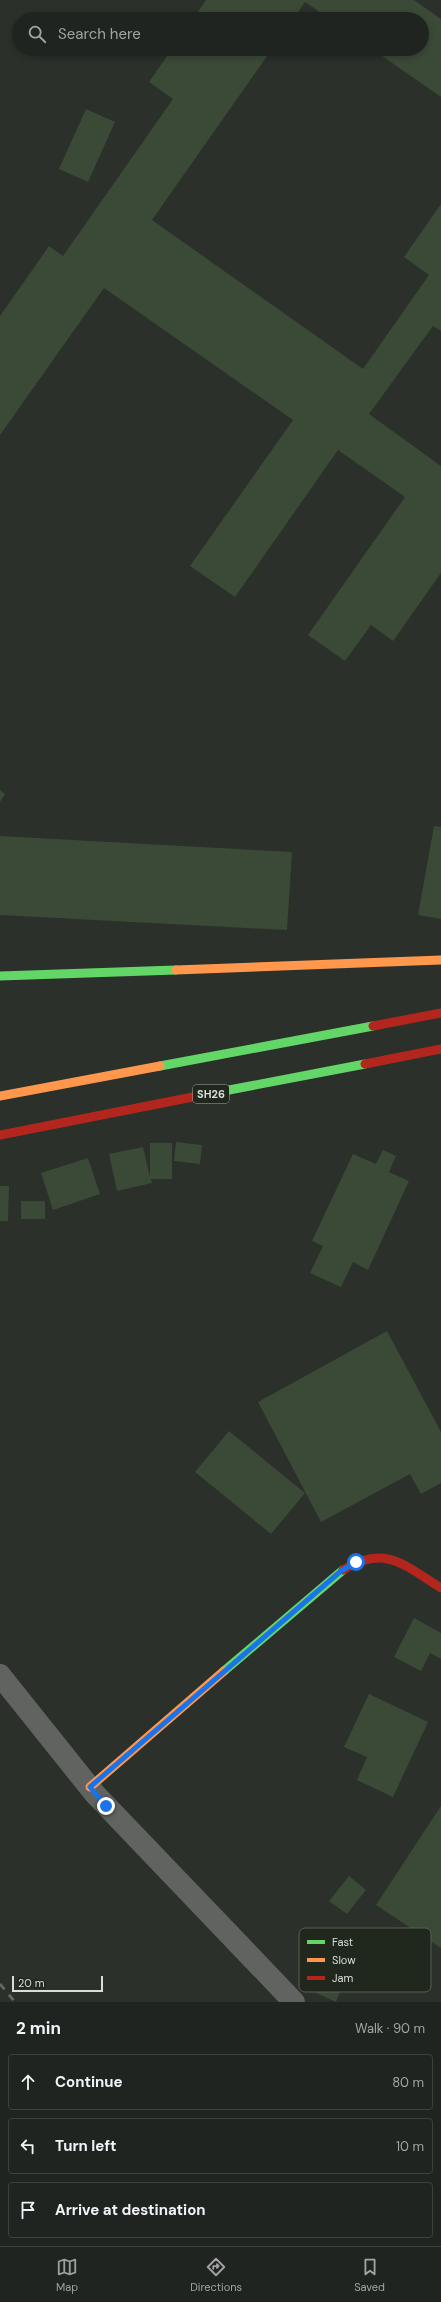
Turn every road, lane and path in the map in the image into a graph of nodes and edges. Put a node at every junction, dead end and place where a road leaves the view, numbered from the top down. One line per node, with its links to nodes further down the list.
1 (441, 960): 2 (main road)
2 (0, 976)
3 (441, 1013): 5 (main road)
4 (441, 1049): 6 (main road, SH26)
5 (0, 1096)
6 (0, 1135)
7 (441, 1588): 9 (main road)
8 (0, 1675): 9 (street)
9 (90, 1787): 10 (street)
10 (294, 2002)

